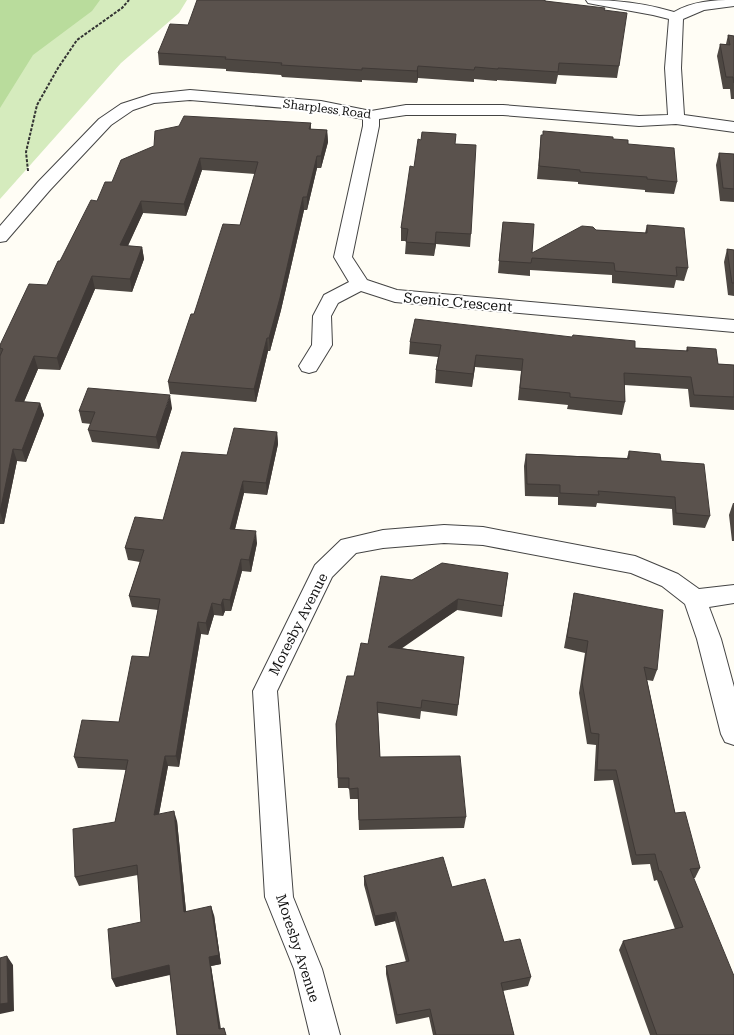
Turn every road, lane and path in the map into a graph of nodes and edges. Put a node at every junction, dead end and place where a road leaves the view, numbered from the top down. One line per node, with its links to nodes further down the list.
1 (129, 0): 8 (path)
2 (593, 0): 4 (street)
3 (734, 2): 4 (street)
4 (676, 17): 6 (street)
5 (371, 116): 6 (street, Sharpless Road); 9 (street, Sharpless Road); 10 (street)
6 (676, 119): 7 (street, Sharpless Road)
7 (734, 127)
8 (28, 173)
9 (0, 237)
10 (360, 284): 11 (street, Scenic Crescent); 12 (street)
11 (734, 326)
12 (309, 366)
13 (734, 594): 14 (street)
14 (695, 599): 15 (street); 16 (street, Moresby Avenue)
15 (734, 734)
16 (325, 1035)

